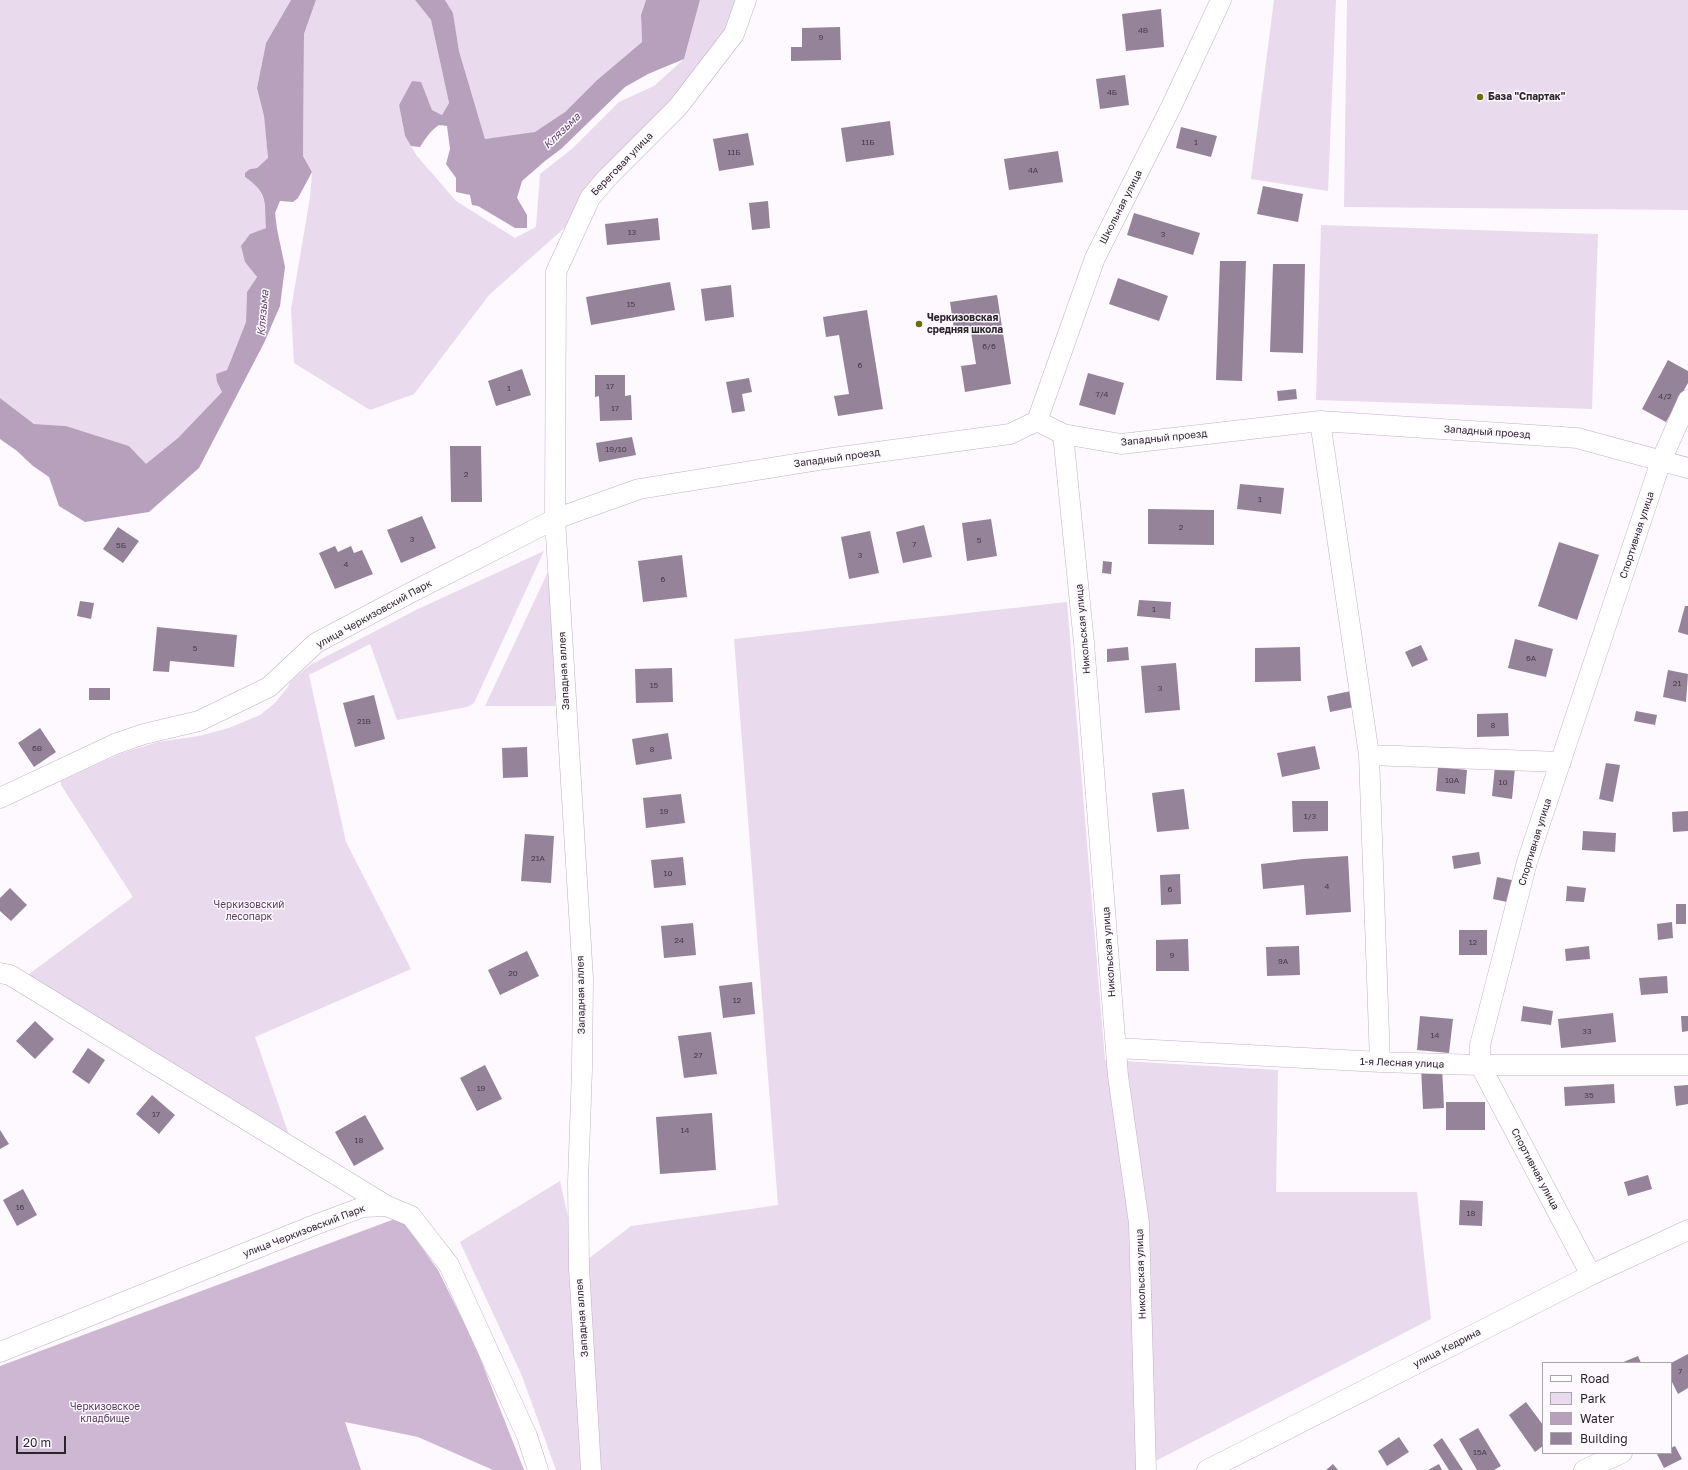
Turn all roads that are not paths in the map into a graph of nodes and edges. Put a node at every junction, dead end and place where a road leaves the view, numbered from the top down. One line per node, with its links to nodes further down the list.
1 (746, 0): 9 (street, Береговая улица)
2 (1222, 0): 4 (street, Школьная улица)
3 (1688, 400): 7 (street, Спортивная улица)
4 (1037, 421): 6 (street, Западный проезд); 9 (street, Западный проезд)
5 (1320, 421): 6 (street, Западный проезд); 7 (street, Западный проезд); 10 (street)
6 (1063, 434): 14 (street, Никольская улица)
7 (1661, 461): 8 (street, Западный проезд); 11 (street, Спортивная улица)
8 (1688, 468)
9 (555, 519): 12 (street, улица Черкизовский Парк); 24 (street, Западная аллея)
10 (1369, 755): 11 (street); 15 (street)
11 (1561, 762): 16 (street, Спортивная улица)
12 (0, 798)
13 (0, 973): 18 (street)
14 (1116, 1048): 15 (street, 1-я Лесная улица); 25 (street, Никольская улица)
15 (1380, 1062): 16 (street, 1-я Лесная улица)
16 (1480, 1065): 17 (street, 1-я Лесная улица); 20 (street, Спортивная улица)
17 (1688, 1065)
18 (387, 1206): 21 (street, улица Черкизовский Парк); 23 (street, улица Черкизовский Парк)
19 (1688, 1230): 20 (street, улица Кедрина)
20 (1591, 1275): 26 (street, улица Кедрина)
21 (0, 1352)
22 (1620, 1454): 27 (street)
23 (538, 1470)
24 (591, 1470)
25 (1146, 1470)
26 (1207, 1470)
27 (1584, 1470)

